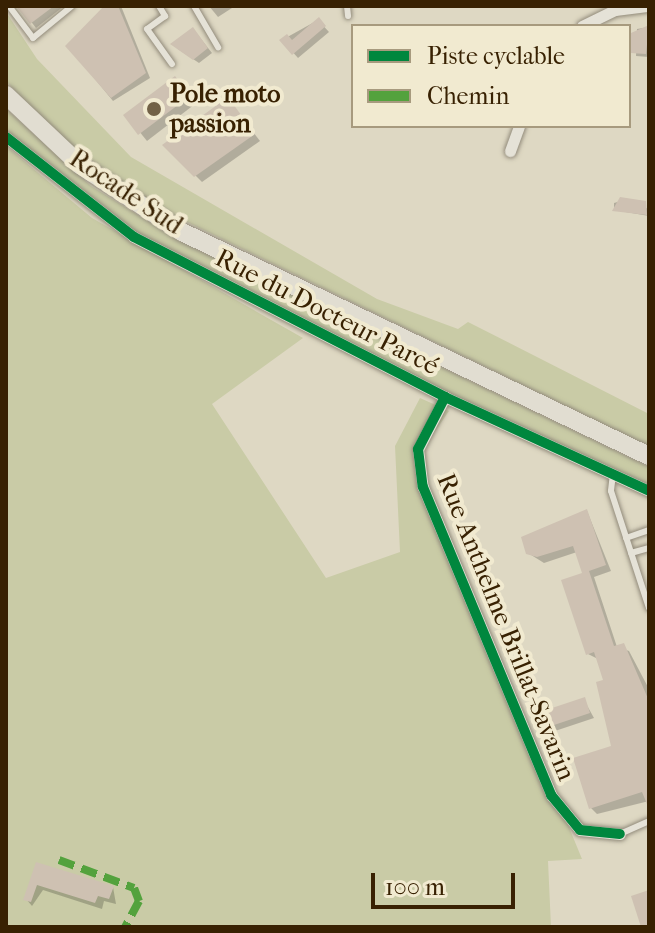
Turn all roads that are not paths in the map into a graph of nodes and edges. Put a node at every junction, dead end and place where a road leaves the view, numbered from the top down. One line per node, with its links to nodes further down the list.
1 (9, 6): 2 (lane)
2 (72, 6)
3 (159, 6): 10 (lane)
4 (194, 6): 9 (lane)
5 (347, 6): 7 (lane)
6 (649, 6): 8 (street)
7 (348, 16)
8 (586, 24)
9 (218, 47)
10 (172, 64)
11 (6, 95): 16 (main road, Rocade Sud)
12 (518, 128): 14 (street)
13 (6, 137): 15 (street, Rue du Docteur Parcé)
14 (510, 151)
15 (445, 397): 17 (street, Rue du Docteur Parcé); 25 (street, Rue Anthelme Brillat-Savarin)
16 (649, 456)
17 (613, 474): 18 (street, Rue du Docteur Parcé); 20 (lane)
18 (649, 491)
19 (649, 530): 20 (lane)
20 (626, 538): 22 (lane)
21 (649, 548): 22 (lane)
22 (631, 553): 23 (lane)
23 (649, 608)
24 (649, 821): 25 (lane, Rue Anthelme Brillat-Savarin)
25 (620, 834)

